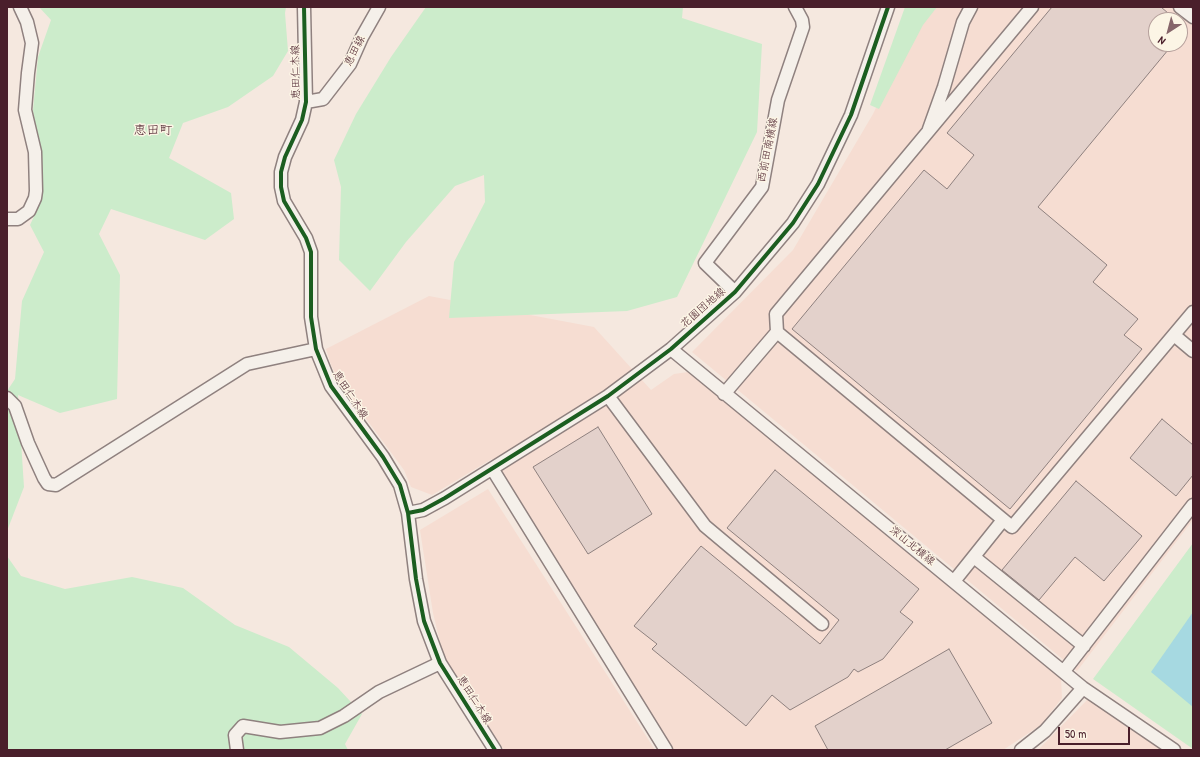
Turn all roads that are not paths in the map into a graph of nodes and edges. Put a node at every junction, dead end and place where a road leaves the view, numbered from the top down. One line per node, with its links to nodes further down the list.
1 (20, 7): 12 (street)
2 (304, 7): 10 (street, 恵田仁木線)
3 (379, 7): 10 (street, 恵田線)
4 (795, 7): 13 (street, 西前田南横線)
5 (888, 7): 13 (street, 花園団地線)
6 (971, 7): 11 (street)
7 (1032, 7): 11 (street)
8 (1180, 7): 9 (street)
9 (1193, 18)
10 (306, 102): 17 (street, 恵田仁木線)
11 (926, 137): 15 (street)
12 (7, 219)
13 (735, 292): 18 (street, 花園団地線)
14 (1193, 312): 16 (street)
15 (777, 332): 20 (street); 26 (street)
16 (1174, 335): 19 (street); 26 (street)
17 (316, 349): 22 (street); 25 (street, 恵田仁木線)
18 (671, 349): 20 (street, 深山北横線); 21 (street, 花園団地線)
19 (1193, 351)
20 (724, 394): 28 (street, 深山北横線)
21 (608, 396): 23 (street, 花園団地線); 29 (street)
22 (7, 398)
23 (493, 470): 25 (street, 花園団地線); 36 (street)
24 (1193, 505): 30 (street)
25 (408, 513): 31 (street, 恵田仁木線)
26 (1003, 520): 27 (street)
27 (974, 557): 28 (street); 30 (street)
28 (955, 580): 32 (street, 深山北横線)
29 (822, 624)
30 (1084, 646): 32 (street)
31 (440, 663): 34 (street); 35 (street, 恵田仁木線)
32 (1064, 671): 33 (street, 深山北横線)
33 (1083, 688): 37 (street); 38 (street, 深山北横線)
34 (237, 750)
35 (495, 750)
36 (666, 750)
37 (1021, 750)
38 (1174, 750)

